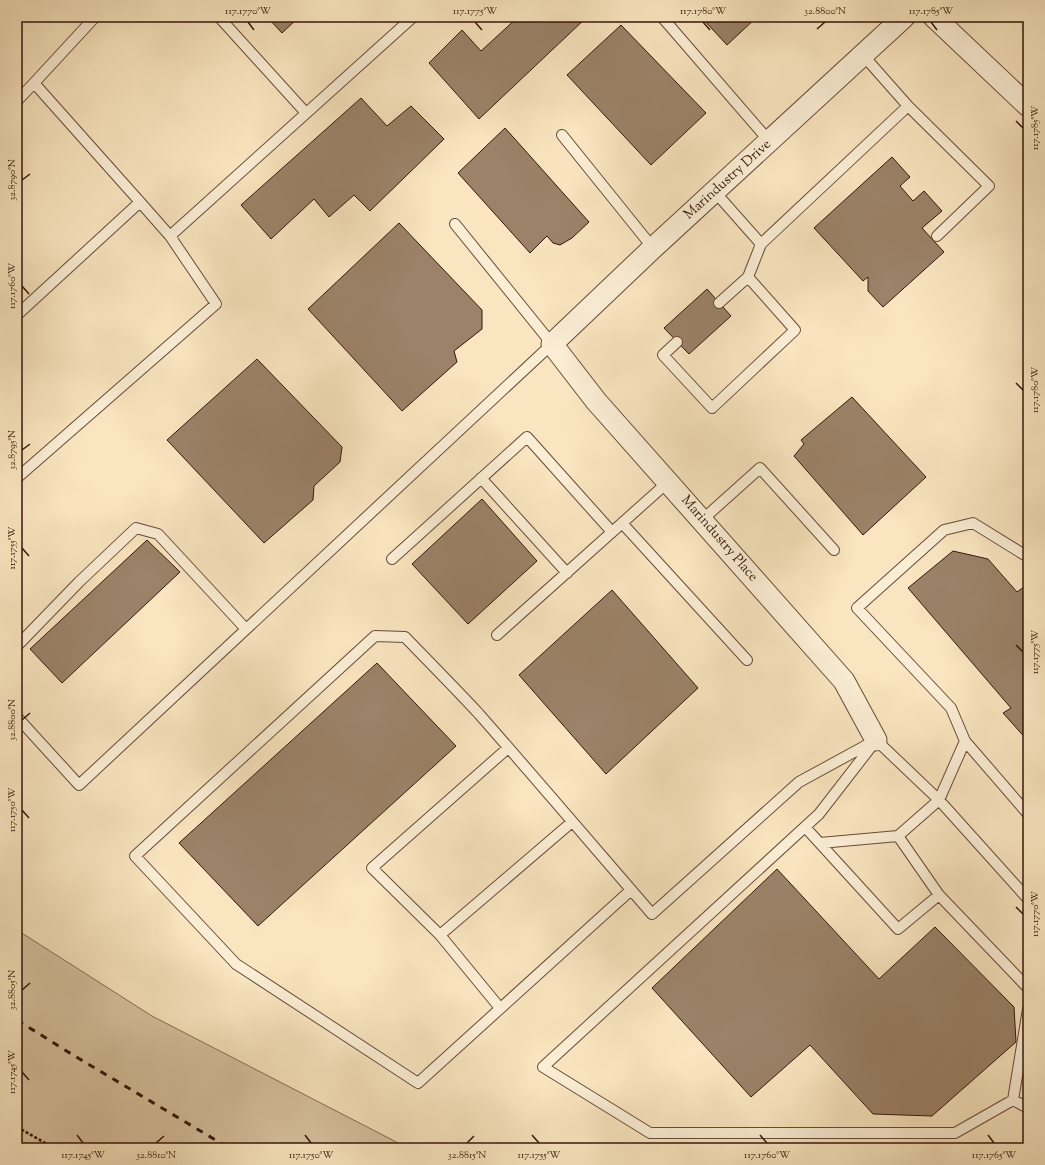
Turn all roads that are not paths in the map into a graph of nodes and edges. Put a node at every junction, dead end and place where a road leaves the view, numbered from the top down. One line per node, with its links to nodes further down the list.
1 (95, 17): 8 (lane)
2 (219, 17): 12 (lane)
3 (413, 17): 12 (lane)
4 (662, 17): 14 (lane)
5 (904, 17): 7 (street, Marindustry Drive)
6 (934, 17): 11 (street)
7 (862, 55): 10 (lane); 14 (street, Marindustry Drive)
8 (34, 83): 9 (lane); 16 (lane)
9 (17, 101)
10 (908, 106): 19 (lane); 20 (lane)
11 (1028, 106)
12 (306, 113): 18 (lane)
13 (562, 135): 21 (lane)
14 (770, 142): 15 (street, Marindustry Drive)
15 (715, 192): 20 (lane); 21 (street, Marindustry Drive)
16 (140, 202): 18 (lane); 24 (lane)
17 (455, 224): 26 (lane)
18 (170, 236): 27 (lane)
19 (937, 236)
20 (761, 244): 22 (lane)
21 (653, 248): 26 (street, Marindustry Drive)
22 (748, 277): 23 (lane); 25 (lane)
23 (719, 303)
24 (17, 315)
25 (677, 342)
26 (552, 344): 29 (street, Marindustry Place); 37 (lane)
27 (17, 478)
28 (481, 478): 32 (lane); 35 (lane); 36 (lane)
29 (668, 482): 30 (street, Marindustry Place); 31 (lane)
30 (702, 520): 33 (lane); 42 (street, Marindustry Place)
31 (622, 523): 32 (lane); 40 (lane)
32 (612, 532): 36 (lane)
33 (834, 550)
34 (1028, 557): 43 (lane)
35 (392, 559)
36 (567, 573): 38 (lane)
37 (246, 629): 39 (lane); 41 (lane)
38 (497, 635)
39 (17, 646)
40 (747, 660)
41 (17, 717)
42 (876, 740): 45 (lane); 48 (lane); 51 (lane)
43 (965, 741): 45 (lane); 46 (lane)
44 (508, 748): 47 (lane); 54 (lane); 56 (lane)
45 (939, 800): 49 (lane); 53 (lane)
46 (1028, 814)
47 (572, 822): 51 (lane); 54 (lane)
48 (805, 827): 50 (lane); 58 (lane)
49 (898, 836): 50 (lane); 52 (lane)
50 (820, 843): 52 (lane)
51 (631, 890): 56 (lane)
52 (939, 895): 55 (lane)
53 (1028, 899)
54 (440, 935): 56 (lane)
55 (1028, 988)
56 (500, 1008)
57 (1028, 1010): 58 (lane)
58 (1013, 1100): 59 (lane)
59 (1028, 1108)

